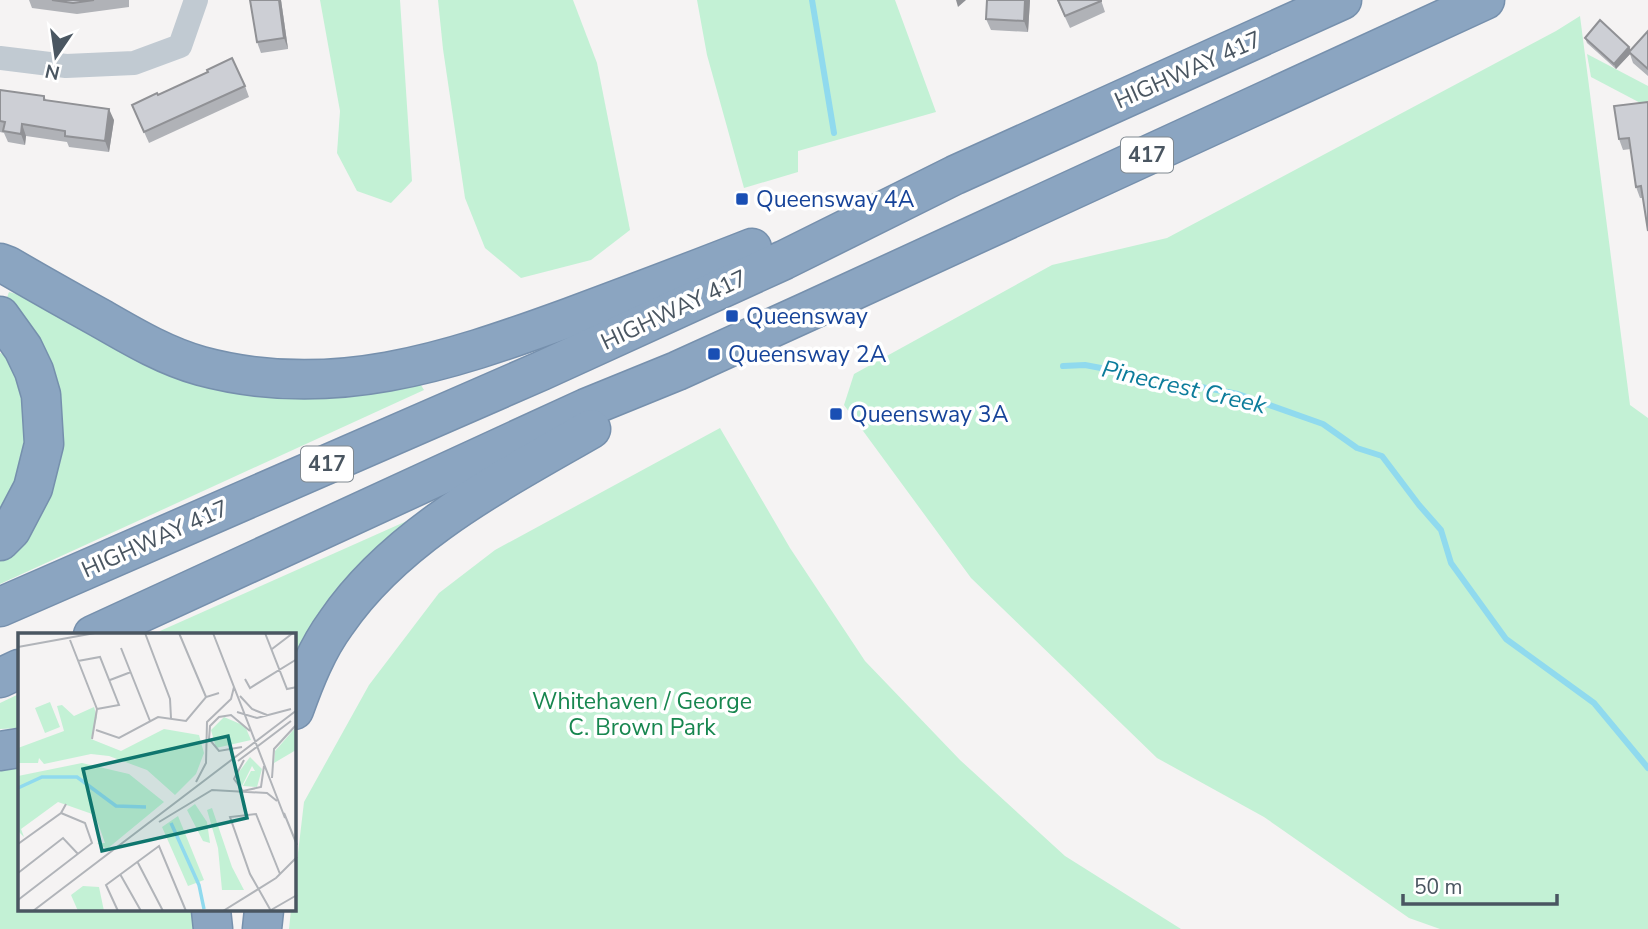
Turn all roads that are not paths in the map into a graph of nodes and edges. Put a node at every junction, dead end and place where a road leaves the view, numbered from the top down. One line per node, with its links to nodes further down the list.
1 (196, 0): 4 (street)
2 (1342, 0): 6 (highway, HIGHWAY 417 / 417)
3 (1485, 0): 8 (highway, 417)
4 (0, 58)
5 (0, 263): 6 (highway)
6 (648, 305): 10 (highway, HIGHWAY 417 / 417)
7 (0, 316): 9 (highway)
8 (677, 371): 11 (highway, 417); 14 (highway)
9 (0, 541)
10 (0, 607)
11 (97, 633)
12 (18, 669): 13 (highway)
13 (0, 678)
14 (296, 705)
15 (18, 748): 16 (highway)
16 (0, 751)

